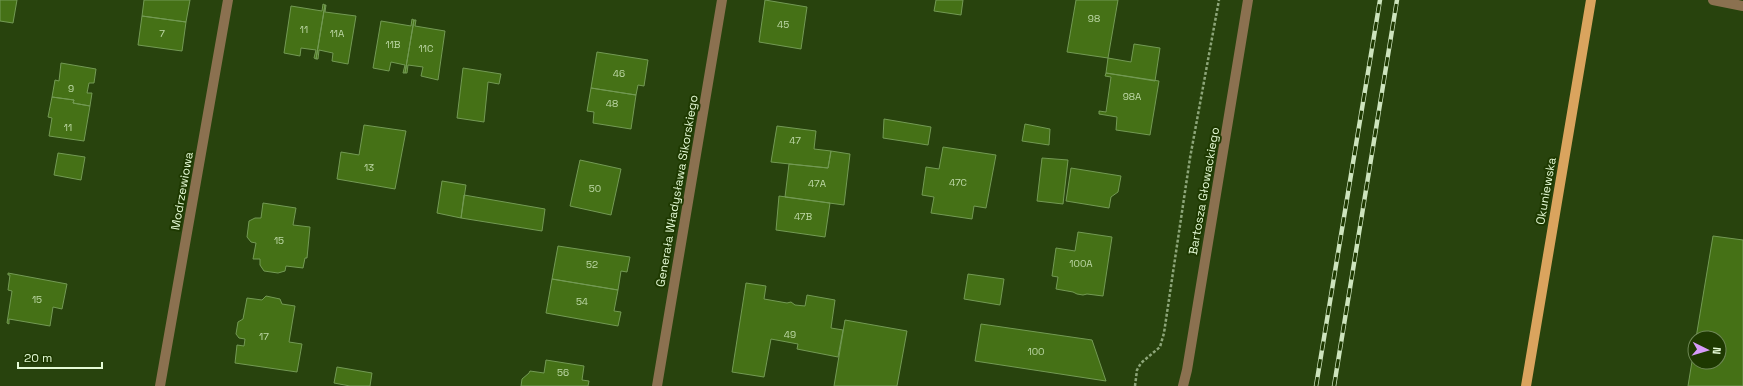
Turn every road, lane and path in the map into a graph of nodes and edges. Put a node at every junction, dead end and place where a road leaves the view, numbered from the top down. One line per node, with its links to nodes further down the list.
1 (228, 0): 8 (street, Modrzewiowa)
2 (722, 0): 9 (street, Generała Władysława Sikorskiego)
3 (1219, 0): 10 (path)
4 (1248, 0): 11 (street, Bartosza Głowackiego)
5 (1591, 0): 12 (main road, Okuniewska)
6 (1713, 0): 7 (street)
7 (1743, 6)
8 (160, 386)
9 (657, 386)
10 (1135, 386)
11 (1183, 386)
12 (1526, 386)

